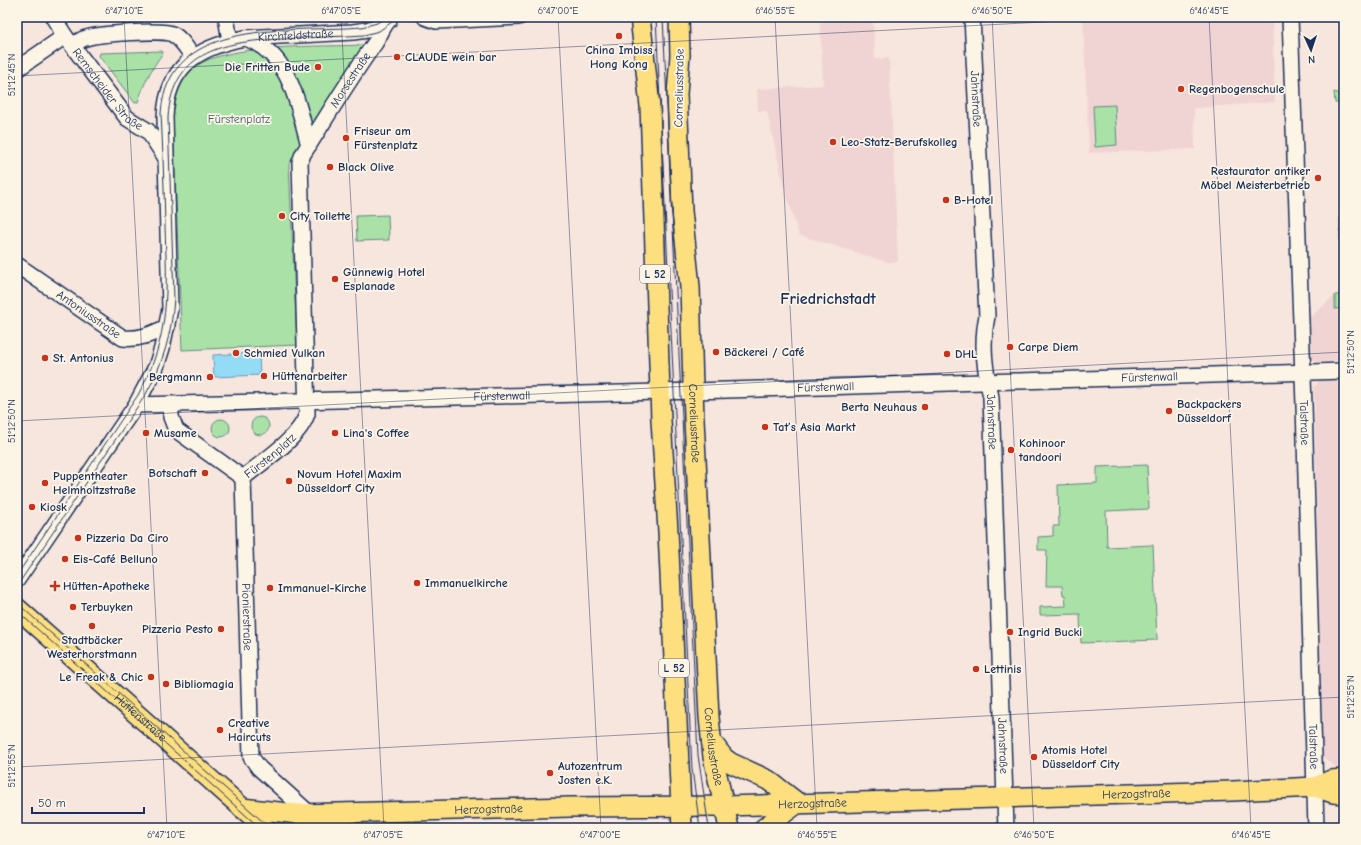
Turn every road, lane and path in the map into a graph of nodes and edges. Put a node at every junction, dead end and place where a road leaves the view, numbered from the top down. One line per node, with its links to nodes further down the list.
1 (53, 17): 11 (street, Remscheider Straße)
2 (226, 17): 12 (street)
3 (425, 17): 4 (street)
4 (519, 17)
5 (640, 17): 23 (main road, L 52)
6 (679, 17): 22 (main road, Corneliusstraße / L 52)
7 (972, 17): 21 (street, Jahnstraße)
8 (1290, 17): 20 (street, Talstraße)
9 (390, 20): 10 (street, Kirchfeldstraße); 15 (street, Morsestraße)
10 (245, 38): 12 (street, Kirchfeldstraße); 15 (street)
11 (69, 41): 13 (street); 14 (street); 16 (street, Remscheider Straße)
12 (230, 41): 13 (street)
13 (193, 57): 16 (street)
14 (17, 69)
15 (308, 146): 24 (street, Fürstenplatz)
16 (166, 158): 18 (street)
17 (17, 265): 18 (street, Antoniusstraße)
18 (167, 327): 26 (street)
19 (1344, 371): 20 (street, Fürstenwall)
20 (1303, 373): 21 (street, Fürstenwall); 32 (street, Talstraße)
21 (987, 382): 22 (street, Fürstenwall); 34 (street, Jahnstraße)
22 (694, 391): 23 (street, Fürstenwall); 30 (main road, Corneliusstraße / L 52)
23 (660, 392): 24 (street, Fürstenwall); 36 (main road, L 52)
24 (308, 400): 25 (street); 27 (street, Fürstenplatz)
25 (171, 404): 26 (street); 27 (street, Fürstenplatz)
26 (136, 405): 28 (street)
27 (243, 478): 39 (street, Pionierstraße)
28 (17, 580)
29 (17, 608): 38 (main road, Hüttenstraße)
30 (712, 742): 35 (main road); 37 (main road, Corneliusstraße / L 52)
31 (1344, 779): 32 (main road, Herzogstraße)
32 (1315, 787): 33 (main road, Herzogstraße); 34 (main road, Herzogstraße); 45 (street, Talstraße)
33 (1344, 794)
34 (1005, 799): 35 (main road, Herzogstraße); 44 (street, Jahnstraße)
35 (798, 803): 37 (main road, Herzogstraße); 43 (main road)
36 (680, 806): 37 (main road, Herzogstraße); 39 (main road, Herzogstraße); 41 (main road, L 52)
37 (724, 806): 42 (main road, Corneliusstraße / L 52)
38 (242, 808): 39 (main road, Herzogstraße); 40 (main road, Hüttenstraße)
39 (318, 818)
40 (259, 826)
41 (682, 828)
42 (729, 828)
43 (764, 828)
44 (1006, 828)
45 (1316, 828)

